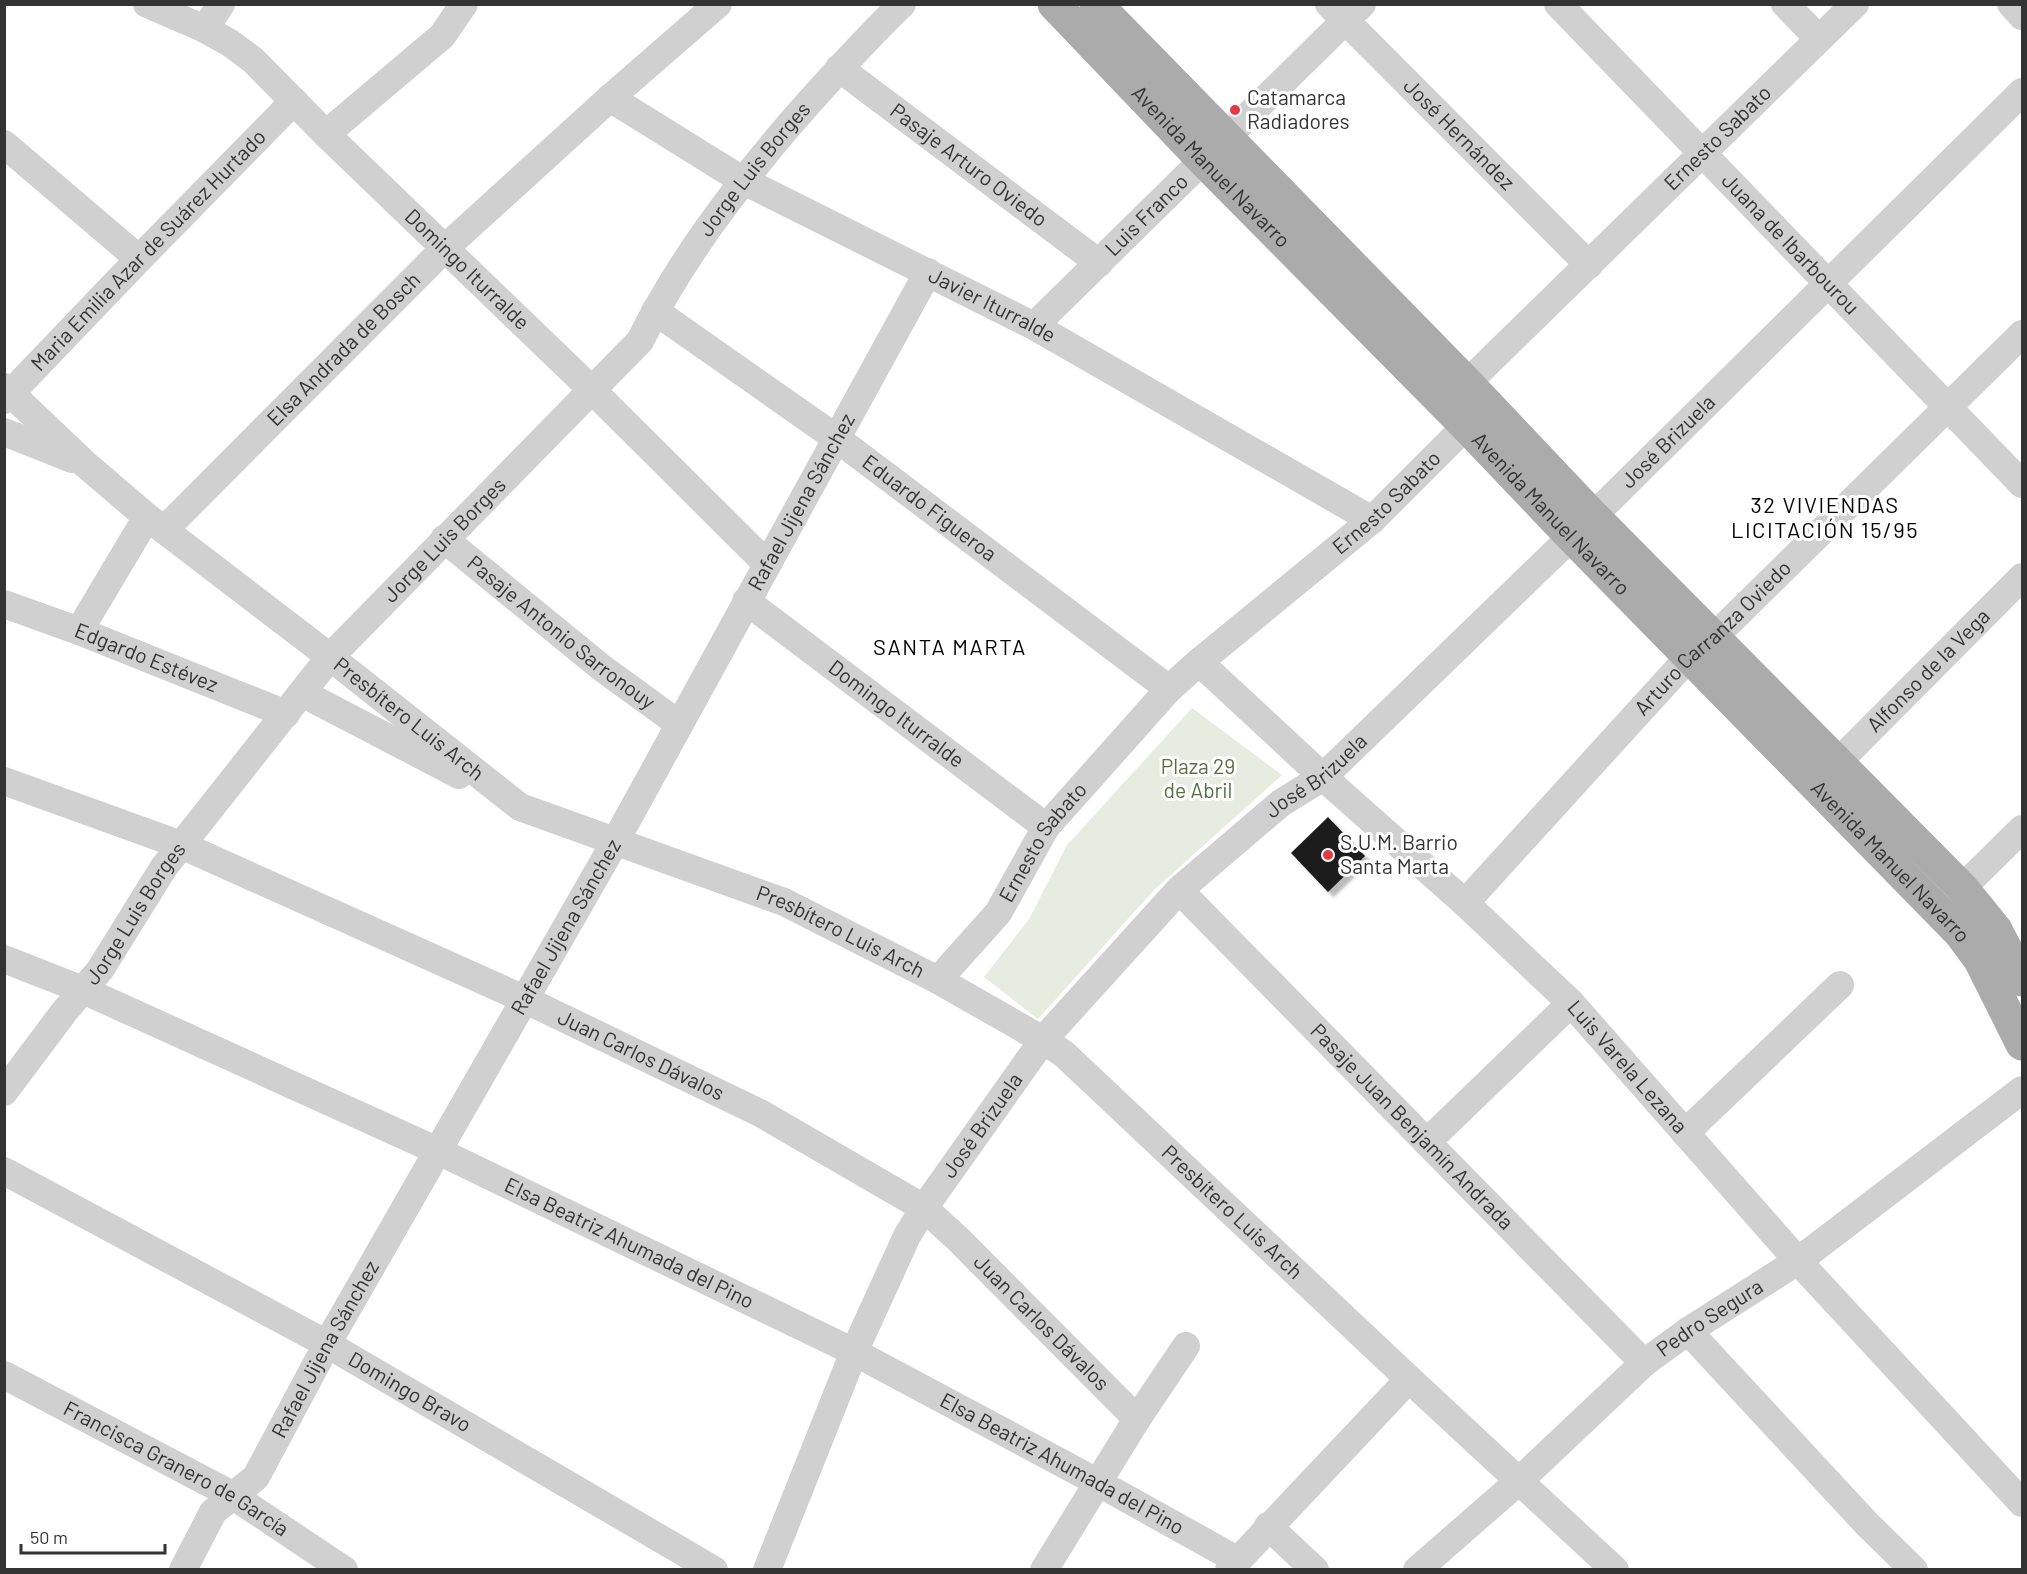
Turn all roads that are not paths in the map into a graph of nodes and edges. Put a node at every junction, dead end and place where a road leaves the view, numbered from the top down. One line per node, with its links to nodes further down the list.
1 (147, 4): 14 (street, Domingo Iturralde)
2 (221, 4): 14 (street)
3 (464, 4): 20 (street)
4 (718, 4): 18 (street, Elsa Andrada de Bosch)
5 (1054, 4): 24 (main road, Avenida Manuel Navarro)
6 (1096, 4): 21 (main road, Avenida Manuel Navarro)
7 (1558, 4): 23 (street, Juana de Ibarbourou)
8 (1785, 4): 15 (street)
9 (1855, 4): 15 (street, Ernesto Sabato)
10 (2011, 4): 13 (street)
11 (889, 8): 16 (street, Jorge Luis Borges)
12 (1346, 10): 21 (street, Luis Franco); 29 (street, José Hernández)
13 (2022, 16)
14 (205, 29): 19 (street, Domingo Iturralde)
15 (1819, 39): 23 (street, Ernesto Sabato)
16 (839, 68): 25 (street, Jorge Luis Borges); 28 (street, Pasaje Arturo Oviedo)
17 (2022, 92): 31 (street, José Brizuela)
18 (610, 98): 25 (street, Javier Iturralde); 26 (street, Elsa Andrada de Bosch)
19 (294, 101): 20 (street, Domingo Iturralde); 27 (street, Maria Emilia Azar de Suárez Hurtado)
20 (326, 134): 26 (street, Domingo Iturralde)
21 (1227, 139): 24 (street, Luis Franco); 35 (main road, Avenida Manuel Navarro)
22 (4, 144): 27 (street)
23 (1702, 154): 29 (street, Ernesto Sabato); 31 (street, Juana de Ibarbourou)
24 (1204, 161): 28 (street, Luis Franco); 39 (main road, Avenida Manuel Navarro)
25 (742, 180): 30 (street, Javier Iturralde); 32 (street, Jorge Luis Borges)
26 (445, 248): 36 (street, Domingo Iturralde); 45 (street, Elsa Andrada de Bosch)
27 (139, 259): 37 (street, Maria Emilia Azar de Suárez Hurtado)
28 (1099, 263): 33 (street, Luis Franco)
29 (1589, 265): 35 (street, Ernesto Sabato)
30 (928, 272): 33 (street, Javier Iturralde); 41 (street, Rafael Jijena Sánchez)
31 (1828, 285): 38 (street, Juana de Ibarbourou); 46 (street, José Brizuela)
32 (655, 311): 36 (street, Jorge Luis Borges); 41 (street, Eduardo Figueroa)
33 (1034, 326): 44 (street, Javier Iturralde)
34 (2022, 334): 38 (street, Arturo Carranza Oviedo)
35 (1467, 383): 39 (street); 46 (main road, Avenida Manuel Navarro)
36 (592, 390): 47 (street, Jorge Luis Borges); 48 (street, Domingo Iturralde)
37 (7, 393): 42 (street, Presbítero Luis Arch)
38 (1948, 407): 43 (street, Juana de Ibarbourou); 53 (street, Arturo Carranza Oviedo)
39 (1466, 426): 44 (street, Ernesto Sabato); 46 (main road, Avenida Manuel Navarro)
40 (4, 432): 42 (street)
41 (836, 438): 48 (street, Rafael Jijena Sánchez); 56 (street, Eduardo Figueroa)
42 (85, 464): 45 (street, Presbítero Luis Arch)
43 (2022, 484)
44 (1372, 520): 55 (street, Ernesto Sabato)
45 (155, 524): 52 (street, Elsa Andrada de Bosch); 54 (street, Presbítero Luis Arch)
46 (1582, 526): 53 (main road, Avenida Manuel Navarro); 60 (street, José Brizuela)
47 (444, 539): 54 (street, Jorge Luis Borges); 58 (street, Pasaje Antonio Sarronouy)
48 (766, 563): 50 (street, Rafael Jijena Sánchez)
49 (2022, 577): 59 (street, Alfonso de la Vega)
50 (746, 601): 58 (street, Rafael Jijena Sánchez); 63 (street, Domingo Iturralde)
51 (4, 604): 52 (street, Edgardo Estévez)
52 (79, 631): 57 (street, Edgardo Estévez)
53 (1701, 648): 59 (main road, Avenida Manuel Navarro); 69 (street, Arturo Carranza Oviedo); 78 (main road, Avenida Manuel Navarro)
54 (330, 657): 57 (street, Jorge Luis Borges); 62 (street, Presbítero Luis Arch)
55 (1199, 662): 56 (street, Ernesto Sabato); 60 (street, Luis Varela Lezana)
56 (1170, 689): 63 (street, Ernesto Sabato)
57 (294, 704): 62 (street, Edgardo Estévez); 66 (street, Jorge Luis Borges)
58 (680, 724): 65 (street, Rafael Jijena Sánchez)
59 (1836, 763): 67 (main road, Avenida Manuel Navarro)
60 (1323, 777): 68 (street, José Brizuela); 69 (street, Luis Varela Lezana)
61 (4, 781): 66 (street, Juan Carlos Dávalos)
62 (520, 807): 65 (street, Presbítero Luis Arch)
63 (1046, 827): 71 (street, Ernesto Sabato)
64 (2022, 829): 67 (street)
65 (615, 842): 71 (street, Presbítero Luis Arch); 75 (street, Rafael Jijena Sánchez)
66 (182, 845): 74 (street, Jorge Luis Borges); 75 (street, Juan Carlos Dávalos)
67 (1962, 888): 72 (main road, Avenida Manuel Navarro)
68 (1179, 890): 77 (street, José Brizuela); 82 (street, Pasaje Juan Benjamín Andrada)
69 (1465, 903): 76 (street, Luis Varela Lezana)
70 (4, 959): 74 (street, Elsa Beatriz Ahumada del Pino)
71 (938, 980): 77 (street, Presbítero Luis Arch)
72 (2022, 980)
73 (1840, 985): 81 (street)
74 (83, 990): 80 (street, Jorge Luis Borges); 83 (street, Elsa Beatriz Ahumada del Pino)
75 (524, 999): 83 (street, Rafael Jijena Sánchez); 85 (street, Juan Carlos Dávalos)
76 (1571, 1003): 81 (street, Luis Varela Lezana); 82 (street)
77 (1043, 1040): 85 (street, José Brizuela); 93 (street, Presbítero Luis Arch)
78 (2022, 1044)
79 (2022, 1090): 86 (street, Pedro Segura)
80 (4, 1092)
81 (1685, 1133): 86 (street, Luis Varela Lezana)
82 (1427, 1142): 91 (street, Pasaje Juan Benjamín Andrada)
83 (438, 1151): 88 (street, Rafael Jijena Sánchez); 90 (street, Elsa Beatriz Ahumada del Pino)
84 (4, 1171): 88 (street, Domingo Bravo)
85 (924, 1208): 90 (street, José Brizuela); 94 (street, Juan Carlos Dávalos)
86 (1798, 1261): 87 (street, Pedro Segura); 98 (street, Luis Varela Lezana)
87 (1688, 1331): 91 (street, Pedro Segura); 109 (street)
88 (327, 1344): 97 (street, Rafael Jijena Sánchez); 103 (street, Domingo Bravo)
89 (1186, 1346): 94 (street)
90 (854, 1352): 96 (street, Elsa Beatriz Ahumada del Pino); 104 (street, José Brizuela)
91 (1644, 1363): 95 (street, Pedro Segura)
92 (4, 1375): 97 (street, Francisca Granero de García)
93 (1409, 1379): 95 (street, Presbítero Luis Arch); 99 (street)
94 (1137, 1419): 96 (street)
95 (1519, 1481): 107 (street, Pedro Segura); 108 (street, Presbítero Luis Arch)
96 (1098, 1482): 100 (street, Elsa Beatriz Ahumada del Pino); 105 (street)
97 (232, 1495): 101 (street, Rafael Jijena Sánchez); 102 (street, Francisca Granero de García)
98 (2022, 1503)
99 (1268, 1527): 100 (street); 106 (street)
100 (1233, 1565)
101 (183, 1569)
102 (344, 1569)
103 (714, 1569)
104 (767, 1569)
105 (1044, 1569)
106 (1315, 1569)
107 (1417, 1569)
108 (1615, 1569)
109 (1914, 1569)

